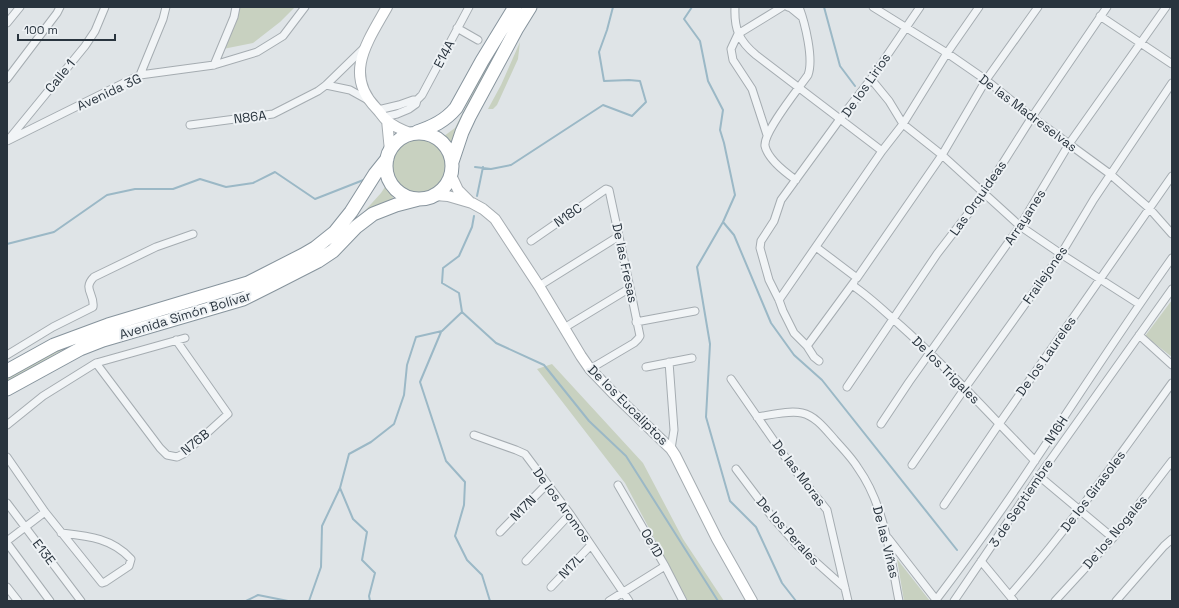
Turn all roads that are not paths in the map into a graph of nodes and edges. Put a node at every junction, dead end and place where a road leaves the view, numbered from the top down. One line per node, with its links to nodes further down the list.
1 (20, 7): 23 (street)
2 (60, 7): 34 (street)
3 (105, 7): 48 (street, Calle 1)
4 (166, 7): 33 (street)
5 (236, 7): 32 (street)
6 (305, 7): 32 (street, Avenida 3G)
7 (387, 7): 29 (street)
8 (469, 7): 25 (street, E14A)
9 (515, 7): 46 (highway, Avenida Simón Bolívar)
10 (530, 7): 53 (highway, Avenida Simón Bolívar)
11 (735, 7): 26 (street)
12 (782, 7): 26 (street)
13 (788, 7): 22 (street)
14 (799, 7): 22 (street)
15 (873, 7): 24 (street, De las Madreselvas)
16 (920, 7): 24 (street, De los Lirios)
17 (979, 7): 30 (street)
18 (1038, 7): 36 (street)
19 (1107, 7): 21 (street, Las Orquideas)
20 (1166, 7): 28 (street, Arrayanes)
21 (1100, 16): 28 (street); 42 (street, Las Orquideas)
22 (802, 17): 39 (street)
23 (7, 23)
24 (907, 27): 30 (street, De las Madreselvas); 35 (street, De los Lirios)
25 (457, 28): 27 (street); 41 (street, E14A)
26 (738, 34): 39 (street); 47 (street)
27 (478, 40)
28 (1140, 42): 31 (street); 49 (street, Arrayanes)
29 (365, 47): 38 (street, N86A); 40 (street)
30 (947, 53): 36 (street, De las Madreselvas); 44 (street)
31 (1172, 64)
32 (214, 65): 33 (street, Avenida 3G)
33 (140, 75): 48 (street, Avenida 3G)
34 (7, 79)
35 (871, 79): 43 (street, De los Lirios); 44 (street)
36 (986, 80): 42 (street, De las Madreselvas); 52 (street)
37 (1172, 83): 54 (street, Frailejones)
38 (326, 85): 40 (street); 45 (street, N86A)
39 (799, 87): 43 (street); 47 (street)
40 (368, 100): 41 (street)
41 (383, 116): 46 (street); 51 (street)
42 (1032, 117): 49 (street, De las Madreselvas); 58 (street, Las Orquideas)
43 (840, 119): 50 (street, De los Lirios); 56 (street)
44 (903, 124): 50 (street); 52 (street)
45 (190, 125)
46 (412, 134): 51 (highway, Avenida Simón Bolívar); 53 (highway)
47 (767, 135): 56 (street)
48 (7, 141)
49 (1069, 144): 54 (street, De las Madreselvas); 63 (street, Arrayanes)
50 (882, 151): 68 (street)
51 (388, 155): 60 (highway); 96 (highway, Avenida Simón Bolívar)
52 (942, 155): 58 (street); 71 (street)
53 (452, 168): 59 (highway, Avenida Simón Bolívar); 61 (street, De los Eucaliptos)
54 (1110, 174): 62 (street, De las Madreselvas); 69 (street, Frailejones)
55 (1172, 176): 62 (street, De los Laureles)
56 (796, 180): 77 (street)
57 (606, 190): 66 (street, De las Fresas); 67 (street, N18C)
58 (984, 193): 63 (street); 80 (street, Las Orquideas)
59 (434, 195): 60 (highway, Avenida Simón Bolívar); 61 (street, De los Eucaliptos)
60 (419, 199): 101 (highway, Avenida Simón Bolívar)
61 (472, 203): 74 (street, De los Eucaliptos)
62 (1149, 208): 65 (street, De las Madreselvas); 72 (street, De los Laureles)
63 (1020, 226): 69 (street); 87 (street, Arrayanes)
64 (193, 234): 88 (street)
65 (1172, 234)
66 (619, 236): 74 (street); 75 (street, De las Fresas)
67 (531, 241)
68 (816, 247): 71 (street); 77 (street)
69 (1061, 254): 72 (street); 100 (street, Frailejones)
70 (1172, 258): 78 (street, N16H)
71 (857, 278): 73 (street)
72 (1100, 279): 78 (street); 104 (street, De los Laureles)
73 (852, 285): 80 (street, De los Trigales); 86 (street)
74 (539, 286): 82 (street, De los Eucaliptos)
75 (630, 288): 81 (street, De las Fresas); 82 (street)
76 (1172, 289): 83 (street, 3 de Septiembre)
77 (779, 300): 86 (street)
78 (1139, 304): 109 (street, N16H)
79 (695, 311): 81 (street)
80 (893, 319): 87 (street, De los Trigales); 99 (street, Las Orquideas)
81 (636, 322): 95 (street, De las Fresas)
82 (564, 328): 95 (street, De los Eucaliptos)
83 (1139, 335): 93 (street); 113 (street, 3 de Septiembre)
84 (185, 338): 85 (street)
85 (176, 340): 92 (street); 92 (street, N76B)
86 (806, 346): 90 (street)
87 (930, 352): 100 (street, De los Trigales); 103 (street, Arrayanes)
88 (7, 355)
89 (692, 358): 91 (street)
90 (819, 361)
91 (669, 362): 94 (street); 107 (street)
92 (96, 363): 105 (street)
93 (1172, 365)
94 (646, 367)
95 (590, 369): 107 (street, De los Eucaliptos)
96 (7, 371)
97 (731, 379): 102 (street, De las Moras)
98 (1172, 383): 118 (street, De los Girasoles)
99 (847, 387)
100 (965, 388): 104 (street, De los Trigales); 111 (street, Frailejones)
101 (7, 389)
102 (757, 417): 124 (street, De las Viñas); 134 (street, De las Moras)
103 (881, 424)
104 (999, 424): 109 (street, De los Trigales); 117 (street, De los Laureles)
105 (7, 425)
106 (474, 435): 114 (street, De los Aromos)
107 (671, 449): 144 (street, De los Eucaliptos)
108 (7, 457): 119 (street)
109 (1035, 461): 137 (street, N16H)
110 (1172, 461): 125 (street, De los Nogales)
111 (912, 465)
112 (736, 469): 134 (street, De los Perales)
113 (1039, 476): 118 (street); 130 (street, 3 de Septiembre)
114 (547, 484): 120 (street, De los Aromos); 123 (street, N17N)
115 (618, 485): 131 (street, Oe1D)
116 (7, 502): 121 (street, E13E)
117 (944, 505)
118 (1080, 510): 125 (street); 136 (street, De los Girasoles)
119 (45, 512): 121 (street); 122 (street)
120 (570, 514): 128 (street, De los Aromos); 129 (street)
121 (26, 527): 127 (street); 140 (street, E13E)
122 (61, 532): 122 (street)
123 (500, 532)
124 (887, 537): 137 (street); 146 (street, De las Viñas)
125 (1113, 538): 148 (street, De los Nogales)
126 (1172, 539): 149 (street)
127 (7, 542): 139 (street)
128 (591, 545): 133 (street, N17L); 135 (street, De los Aromos)
129 (526, 561)
130 (982, 561): 136 (street); 147 (street, 3 de Septiembre)
131 (665, 566): 135 (street); 143 (street, Oe1D)
132 (7, 587): 138 (street)
133 (551, 587)
134 (845, 589): 145 (street, De las Moras)
135 (623, 591): 141 (street); 142 (street, De los Aromos)
136 (1012, 598)
137 (937, 600)
138 (18, 601)
139 (50, 601)
140 (81, 601)
141 (609, 601)
142 (629, 601)
143 (683, 601)
144 (752, 601)
145 (848, 601)
146 (899, 601)
147 (954, 601)
148 (1054, 601)
149 (1116, 601)

